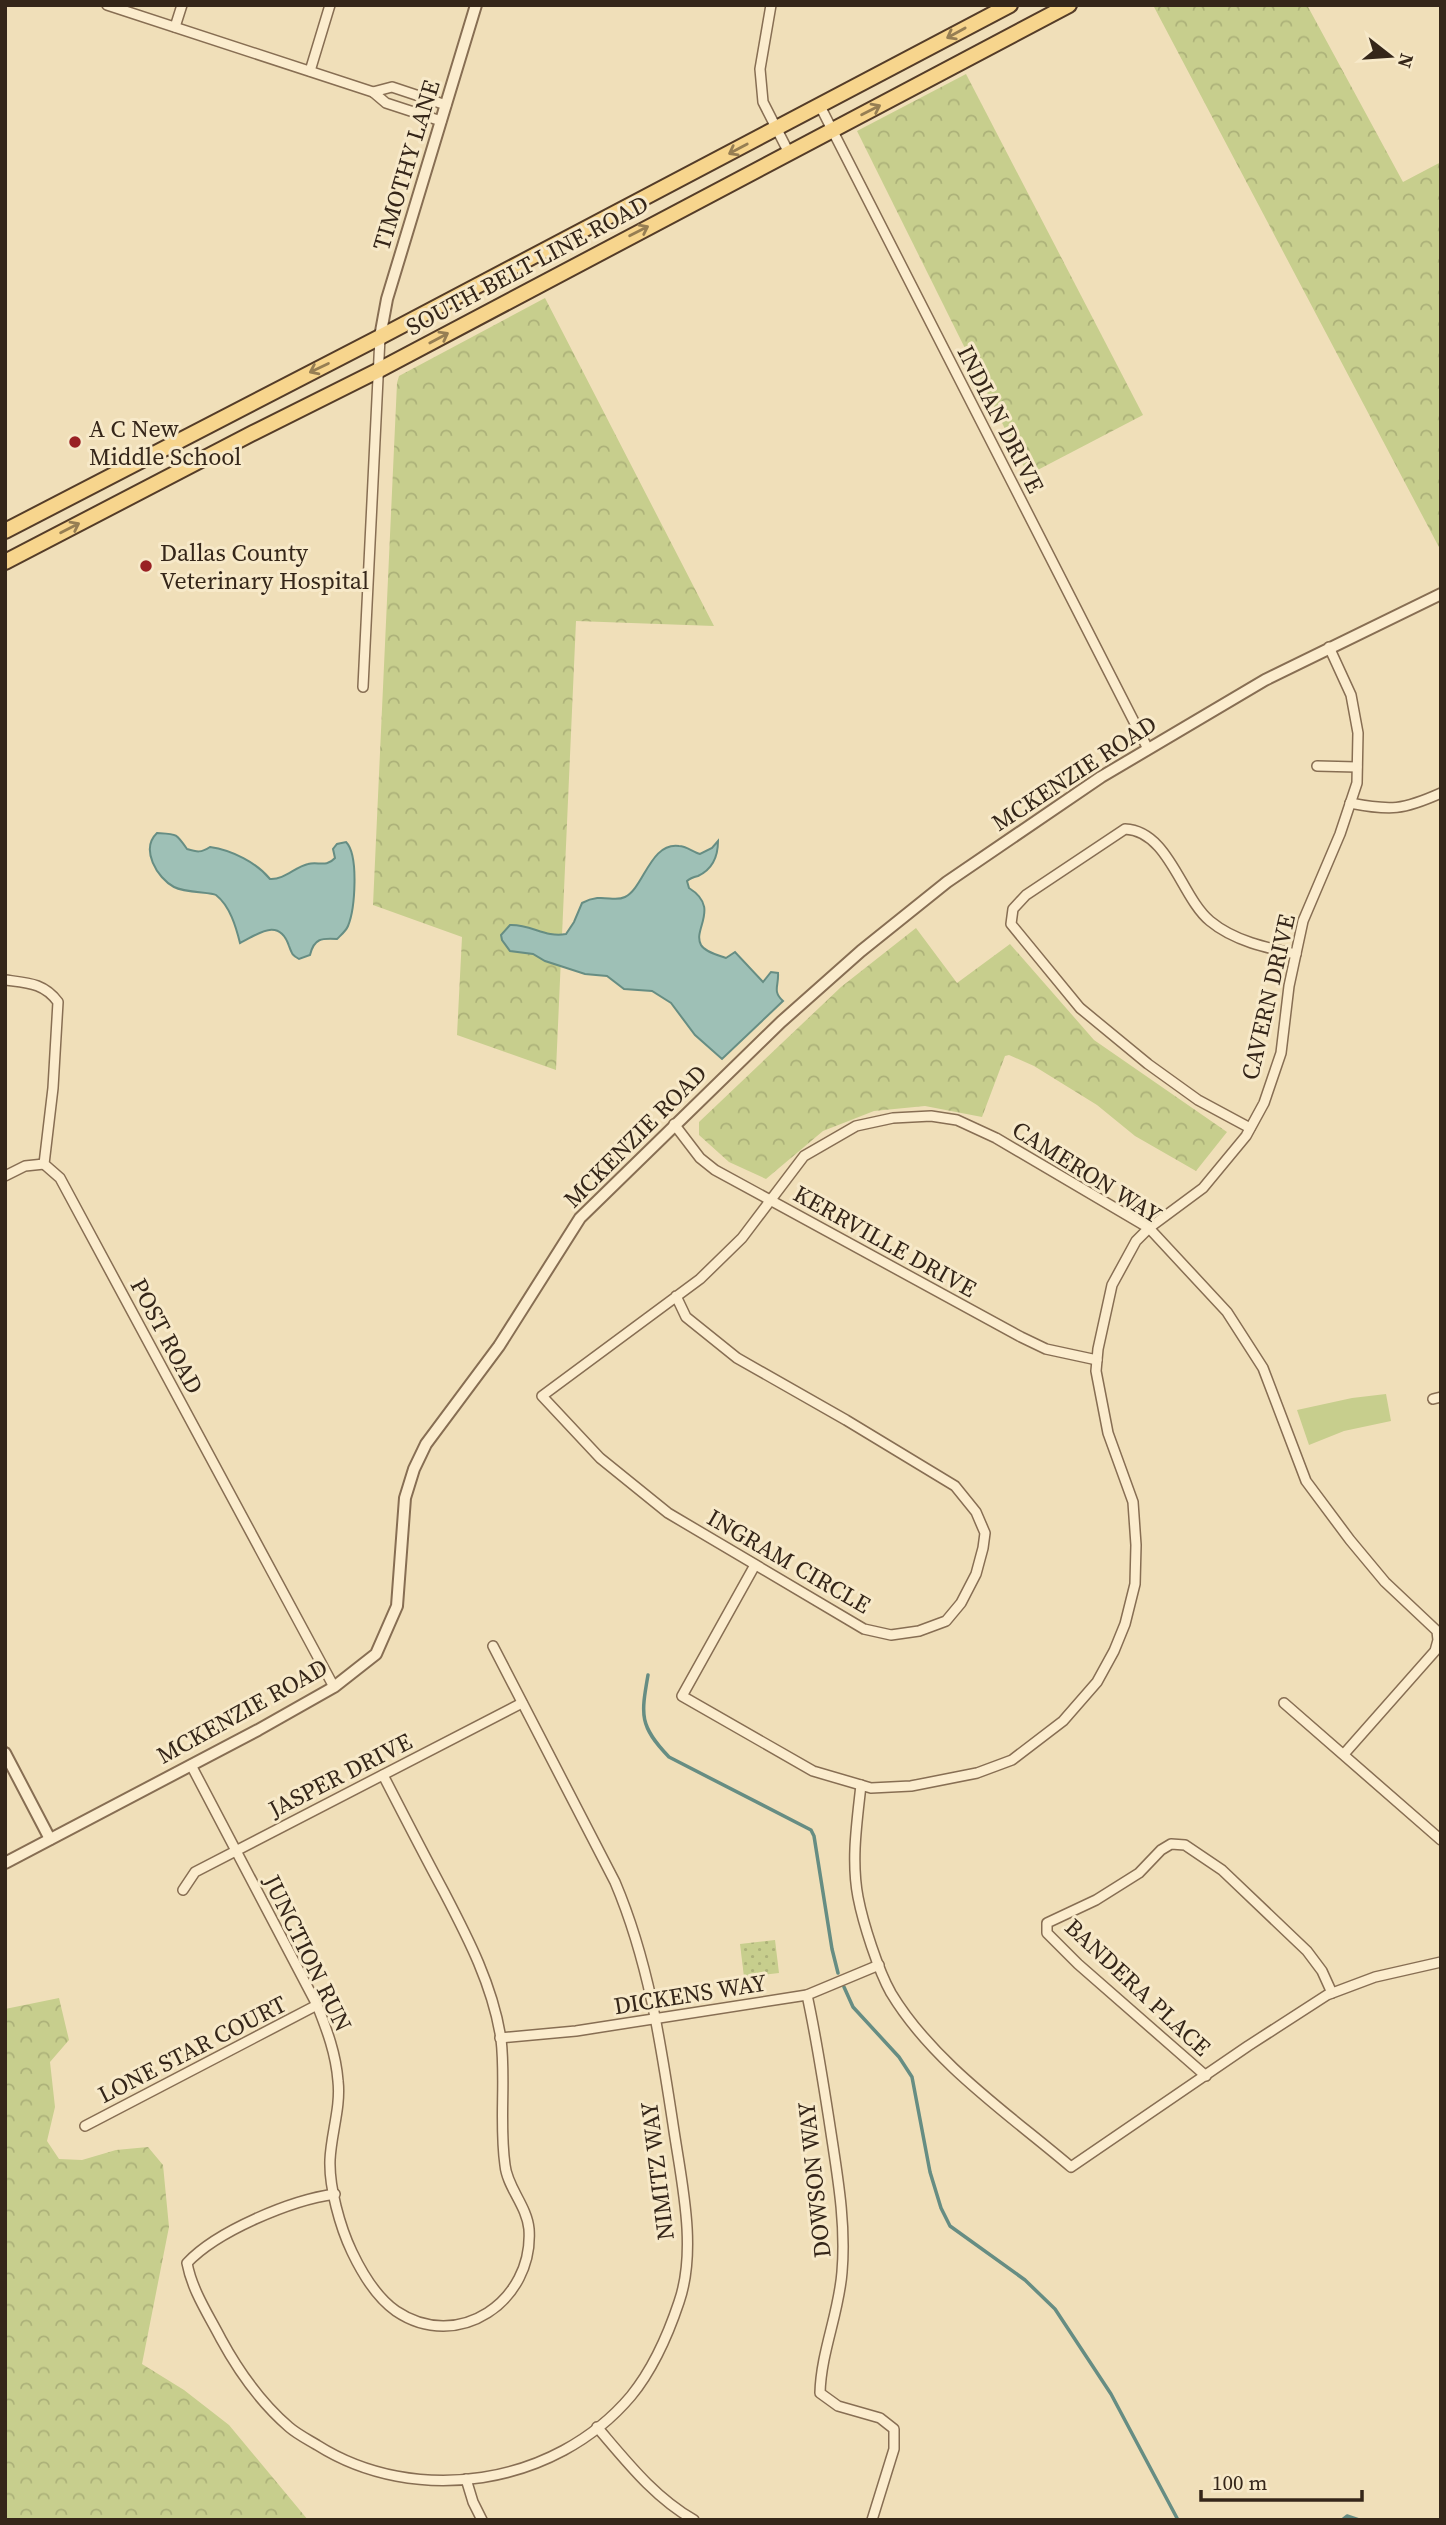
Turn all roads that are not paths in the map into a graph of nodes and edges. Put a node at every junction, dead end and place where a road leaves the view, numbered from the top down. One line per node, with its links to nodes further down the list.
1 (107, 5): 9 (street)
2 (182, 5): 9 (street)
3 (330, 5): 10 (street)
4 (476, 5): 12 (street, TIMOTHY LANE)
5 (771, 5): 15 (street)
6 (1010, 5): 13 (main road, SOUTH BELT LINE ROAD, one-way to 13)
7 (1069, 5): 8 (main road, SOUTH BELT LINE ROAD)
8 (1048, 10): 16 (main road, SOUTH BELT LINE ROAD, one-way to 8)
9 (175, 27): 10 (street)
10 (310, 71): 11 (street)
11 (373, 92): 12 (street); 14 (street)
12 (446, 104): 14 (street, TIMOTHY LANE)
13 (820, 106): 15 (main road, SOUTH BELT LINE ROAD); 16 (street, INDIAN DRIVE)
14 (441, 121): 18 (street, TIMOTHY LANE)
15 (777, 129): 17 (street); 18 (main road, SOUTH BELT LINE ROAD, one-way to 18)
16 (833, 130): 17 (main road, SOUTH BELT LINE ROAD); 25 (street, INDIAN DRIVE)
17 (789, 153): 19 (main road, SOUTH BELT LINE ROAD, one-way to 17)
18 (380, 337): 19 (street); 20 (main road, SOUTH BELT LINE ROAD, one-way to 20)
19 (379, 370): 21 (main road, SOUTH BELT LINE ROAD, one-way to 19); 24 (street)
20 (5, 531)
21 (5, 562)
22 (1441, 594): 23 (street, MCKENZIE ROAD)
23 (1329, 647): 25 (street, MCKENZIE ROAD); 27 (street, CAVERN DRIVE)
24 (363, 687)
25 (1147, 749): 32 (street, MCKENZIE ROAD)
26 (1317, 766): 27 (street)
27 (1357, 767): 29 (street, CAVERN DRIVE)
28 (1441, 793): 29 (street)
29 (1350, 803): 30 (street, CAVERN DRIVE)
30 (1296, 954): 33 (street, CAVERN DRIVE); 33 (street)
31 (5, 980): 34 (street)
32 (674, 1124): 36 (street, KERRVILLE DRIVE); 43 (street, MCKENZIE ROAD)
33 (1250, 1128): 37 (street, CAVERN DRIVE)
34 (44, 1164): 35 (street); 43 (street, POST ROAD)
35 (5, 1176)
36 (771, 1201): 37 (street, CAMERON WAY); 38 (street, CAMERON WAY); 39 (street, KERRVILLE DRIVE)
37 (1149, 1228): 39 (street, CAVERN DRIVE); 47 (street, CAMERON WAY)
38 (676, 1296): 40 (street, CAMERON WAY); 41 (street, INGRAM CIRCLE)
39 (1097, 1360): 50 (street, CAVERN DRIVE)
40 (542, 1396): 41 (street, INGRAM CIRCLE)
41 (755, 1565): 50 (street, CAVERN DRIVE)
42 (493, 1646): 44 (street, NIMITZ WAY)
43 (334, 1687): 48 (street, MCKENZIE ROAD)
44 (522, 1703): 49 (street, JASPER DRIVE); 61 (street, NIMITZ WAY)
45 (1284, 1703): 47 (street)
46 (5, 1753): 51 (street)
47 (1344, 1754): 52 (street)
48 (191, 1765): 51 (street, MCKENZIE ROAD); 53 (street, JUNCTION RUN)
49 (383, 1774): 53 (street, JASPER DRIVE); 62 (street, JUNCTION RUN)
50 (860, 1785): 57 (street)
51 (50, 1839): 54 (street, MCKENZIE ROAD)
52 (1441, 1840)
53 (236, 1851): 55 (street, JASPER DRIVE); 60 (street, JUNCTION RUN)
54 (5, 1863)
55 (183, 1890)
56 (1441, 1962): 58 (street)
57 (879, 1965): 59 (street, DICKENS WAY); 63 (street)
58 (1332, 1993): 63 (street); 63 (street, BANDERA PLACE)
59 (807, 1995): 61 (street, DICKENS WAY); 70 (street, DOWSON WAY)
60 (317, 2005): 64 (street, LONE STAR COURT); 65 (street, JUNCTION RUN)
61 (657, 2018): 62 (street, DICKENS WAY); 66 (street, NIMITZ WAY)
62 (500, 2038): 65 (street, JUNCTION RUN)
63 (1206, 2076)
64 (85, 2126)
65 (335, 2194): 67 (street, NIMITZ WAY)
66 (597, 2427): 67 (street, NIMITZ WAY); 69 (street)
67 (466, 2479): 68 (street)
68 (482, 2520)
69 (694, 2520)
70 (872, 2520)

